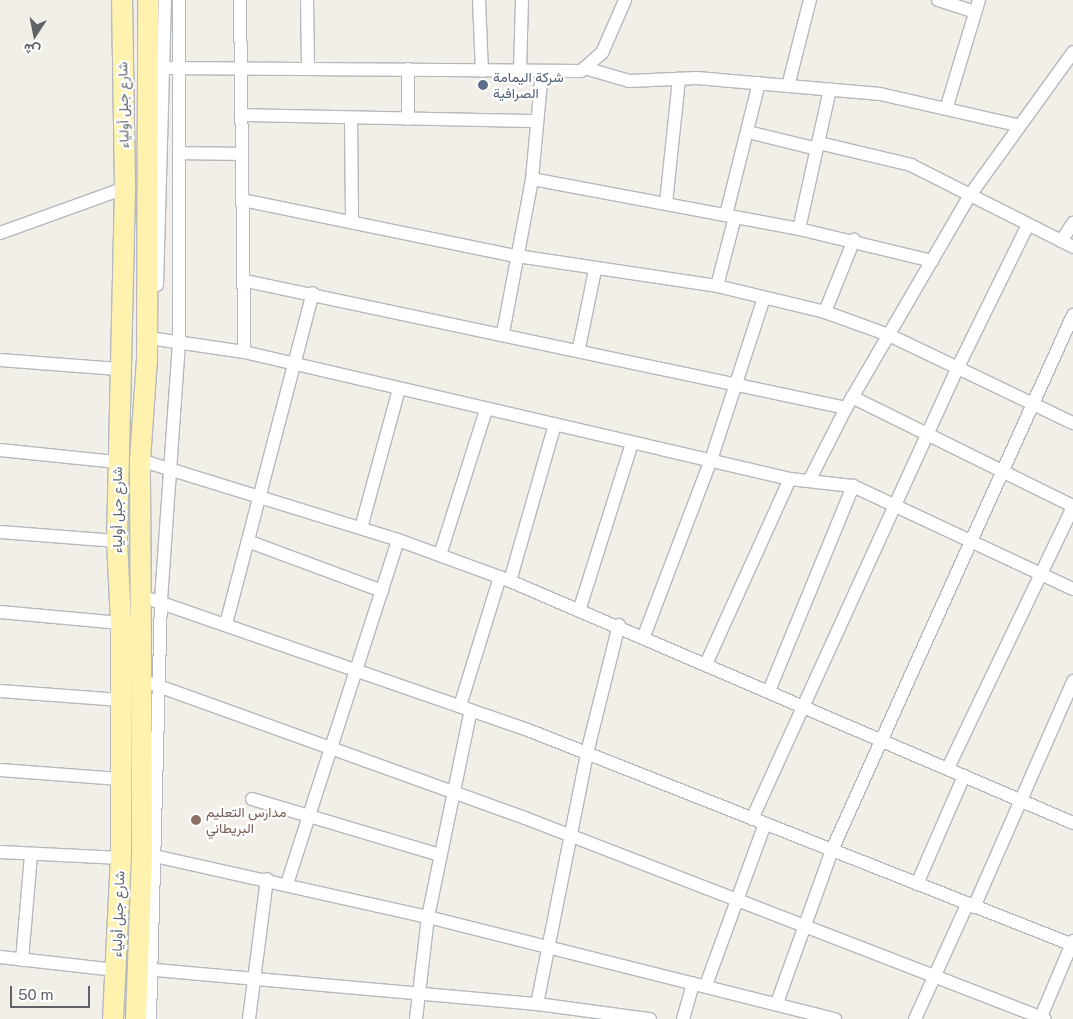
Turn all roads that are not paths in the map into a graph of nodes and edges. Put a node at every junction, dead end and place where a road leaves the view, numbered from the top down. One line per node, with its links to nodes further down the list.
1 (122, 0): 38 (main road, شارع جبل أولياء)
2 (148, 0): 67 (main road, شارع جبل أولياء)
3 (165, 0): 15 (street)
4 (179, 0): 17 (street)
5 (240, 0): 16 (street)
6 (307, 0): 14 (street)
7 (479, 0): 20 (street)
8 (522, 0): 21 (street)
9 (625, 0): 19 (street)
10 (810, 0): 25 (street)
11 (938, 0): 12 (street)
12 (977, 6): 27 (street)
13 (1073, 52): 32 (street)
14 (308, 66): 16 (street); 18 (street)
15 (164, 68): 17 (street); 61 (street)
16 (241, 68): 17 (street); 28 (street)
17 (180, 69): 35 (street)
18 (408, 69): 20 (street); 30 (street)
19 (588, 69): 22 (street); 23 (street)
20 (482, 71): 21 (street)
21 (520, 71): 22 (street)
22 (542, 72): 31 (street)
23 (679, 79): 24 (street); 41 (street)
24 (758, 83): 25 (street); 33 (street)
25 (788, 86): 26 (street)
26 (830, 89): 27 (street); 34 (street)
27 (947, 106): 32 (street)
28 (241, 115): 29 (street); 36 (street)
29 (350, 118): 30 (street); 43 (street)
30 (408, 119): 31 (street)
31 (537, 121): 37 (street)
32 (1017, 125): 39 (street)
33 (748, 132): 34 (street); 42 (street)
34 (818, 146): 39 (street); 46 (street)
35 (179, 153): 36 (street); 62 (street)
36 (241, 154): 40 (street)
37 (532, 179): 41 (street); 50 (street)
38 (124, 188): 47 (street); 69 (main road, شارع جبل أولياء)
39 (970, 196): 45 (street); 51 (street)
40 (243, 200): 43 (street); 53 (street)
41 (666, 203): 42 (street)
42 (731, 216): 46 (street); 54 (street)
43 (352, 219): 50 (street)
44 (1073, 223): 49 (street)
45 (1028, 225): 49 (street); 68 (street)
46 (799, 229): 48 (street)
47 (0, 233)
48 (854, 240): 51 (street); 57 (street)
49 (1067, 244)
50 (517, 256): 52 (street); 59 (street)
51 (932, 260): 60 (street)
52 (595, 270): 54 (street); 63 (street)
53 (246, 281): 55 (street); 64 (street)
54 (717, 286): 56 (street)
55 (312, 294): 59 (street); 66 (street)
56 (764, 298): 57 (street); 70 (street)
57 (825, 312): 60 (street)
58 (1073, 315): 73 (street)
59 (503, 333): 63 (street)
60 (889, 335): 68 (street); 72 (street)
61 (156, 339): 62 (street); 67 (street)
62 (179, 341): 64 (street); 83 (street)
63 (579, 348): 70 (street)
64 (244, 352): 66 (street)
65 (0, 360): 69 (street)
66 (295, 364): 71 (street); 88 (street)
67 (147, 366): 80 (main road, شارع جبل أولياء)
68 (958, 367): 73 (street); 77 (street)
69 (118, 369): 82 (main road, شارع جبل أولياء)
70 (737, 383): 72 (street); 81 (street)
71 (399, 389): 74 (street); 91 (street)
72 (849, 402): 77 (street); 86 (street)
73 (1032, 402): 75 (street); 84 (street)
74 (486, 410): 76 (street); 97 (street)
75 (1073, 423)
76 (555, 424): 78 (street); 99 (street)
77 (928, 434): 84 (street); 89 (street)
78 (632, 444): 81 (street); 103 (street)
79 (0, 450): 82 (street)
80 (140, 460): 83 (street); 102 (main road, شارع جبل أولياء)
81 (710, 460): 85 (street); 108 (street)
82 (117, 462): 94 (main road, شارع جبل أولياء)
83 (168, 467): 88 (street); 102 (street)
84 (1001, 470): 90 (street); 95 (street)
85 (790, 479): 86 (street); 109 (street)
86 (809, 481): 87 (street)
87 (853, 486): 89 (street); 114 (street)
88 (261, 496): 91 (street); 96 (street)
89 (895, 505): 95 (street); 116 (street)
90 (1073, 506): 98 (street)
91 (361, 528): 93 (street)
92 (0, 532): 94 (street)
93 (398, 540): 97 (street); 101 (street)
94 (117, 541): 105 (main road, شارع جبل أولياء)
95 (968, 541): 98 (street); 118 (street)
96 (250, 542): 101 (street); 106 (street)
97 (440, 555): 99 (street)
98 (1040, 574): 100 (street); 121 (street)
99 (505, 579): 103 (street); 117 (street)
100 (1073, 588)
101 (382, 591): 110 (street)
102 (151, 598): 106 (street); 112 (main road, شارع جبل أولياء)
103 (580, 608): 107 (street)
104 (0, 612): 105 (street)
105 (122, 623): 115 (main road, شارع جبل أولياء)
106 (226, 624): 110 (street)
107 (619, 625): 108 (street); 120 (street)
108 (644, 636): 109 (street)
109 (706, 664): 114 (street)
110 (358, 670): 117 (street); 119 (street)
111 (1073, 681): 127 (street)
112 (150, 683): 119 (street); 136 (main road, شارع جبل أولياء)
113 (0, 691): 115 (street)
114 (769, 691): 116 (street)
115 (121, 700): 124 (main road, شارع جبل أولياء)
116 (805, 706): 118 (street); 129 (street)
117 (465, 708): 120 (street); 125 (street)
118 (881, 739): 121 (street); 133 (street)
119 (333, 747): 125 (street); 128 (street)
120 (587, 753): 129 (street); 132 (street)
121 (948, 768): 123 (street)
122 (0, 770): 124 (street)
123 (964, 776): 127 (street); 141 (street)
124 (120, 779): 138 (main road, شارع جبل أولياء)
125 (452, 793): 132 (street); 137 (street)
126 (252, 799): 128 (street)
127 (1020, 800): 130 (street); 143 (street)
128 (308, 816): 137 (street); 140 (street)
129 (752, 819): 131 (street)
130 (1073, 823)
131 (765, 824): 133 (street); 142 (street)
132 (569, 836): 142 (street); 147 (street)
133 (832, 850): 141 (street); 145 (street)
134 (0, 852): 135 (street)
135 (31, 855): 138 (street); 149 (street)
136 (150, 855): 139 (street); 150 (main road, شارع جبل أولياء)
137 (440, 855): 144 (street)
138 (121, 858): 151 (main road, شارع جبل أولياء)
139 (267, 879): 140 (street); 153 (street)
140 (287, 884): 144 (street)
141 (917, 884): 143 (street)
142 (736, 901): 145 (street); 154 (street)
143 (971, 906): 146 (street); 152 (street)
144 (428, 917): 147 (street); 155 (street)
145 (804, 926): 152 (street); 156 (street)
146 (1073, 943): 158 (street)
147 (547, 947): 154 (street); 157 (street)
148 (0, 957): 149 (street)
149 (22, 960): 151 (street)
150 (146, 969): 153 (street); 160 (main road, شارع جبل أولياء); 161 (street)
151 (116, 970): 159 (main road, شارع جبل أولياء)
152 (936, 974): 158 (street); 167 (street)
153 (254, 979): 155 (street); 162 (street)
154 (700, 984): 156 (street); 165 (street)
155 (416, 996): 157 (street); 163 (street)
156 (778, 1003): 166 (street)
157 (537, 1004): 164 (street)
158 (1042, 1018)
159 (113, 1019)
160 (136, 1019)
161 (150, 1019)
162 (249, 1019)
163 (416, 1019)
164 (650, 1019)
165 (683, 1019)
166 (835, 1019)
167 (915, 1019)

